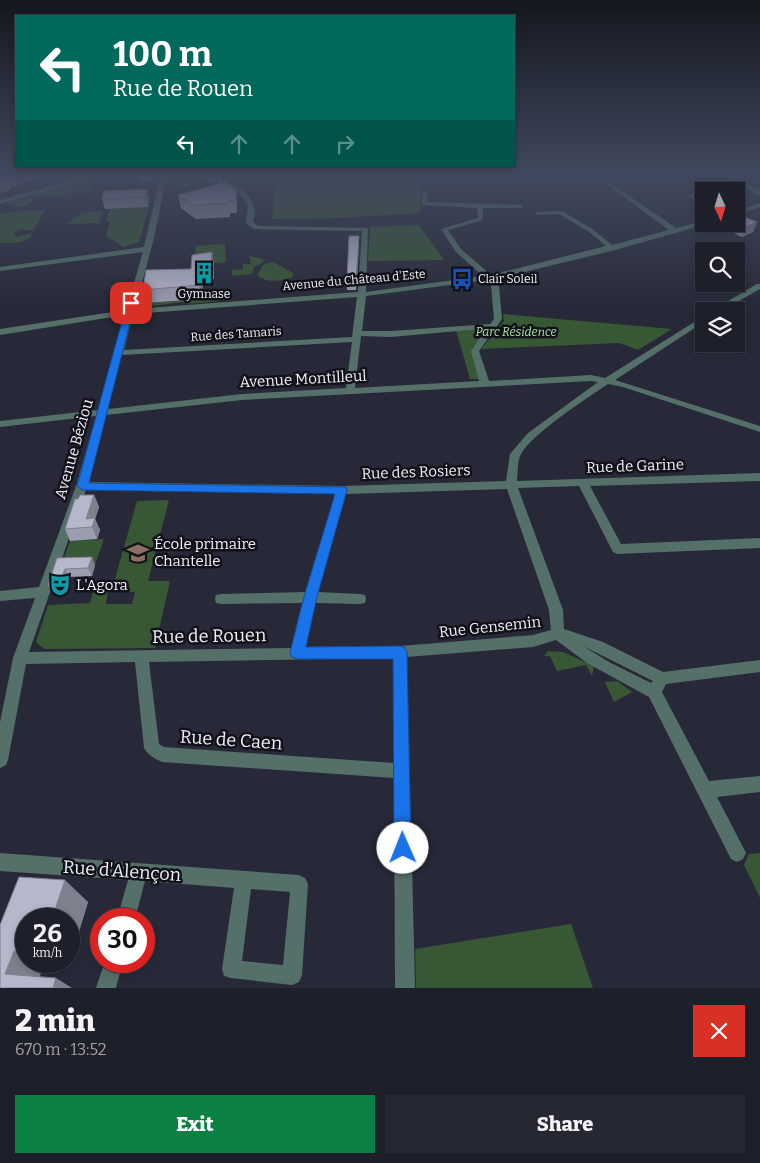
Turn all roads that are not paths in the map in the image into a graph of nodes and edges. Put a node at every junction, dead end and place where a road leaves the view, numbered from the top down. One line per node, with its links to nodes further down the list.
1 (153, 219): 9 (street, Avenue Béziou)
2 (249, 219): 14 (street)
3 (481, 219): 11 (street)
4 (572, 219): 8 (street)
5 (659, 219): 7 (street)
6 (695, 225): 7 (street, Avenue du Château d'Este)
7 (674, 230): 8 (street, Avenue du Château d'Este)
8 (612, 248): 11 (street, Avenue du Château d'Este)
9 (146, 249): 10 (street); 17 (street, Avenue Béziou)
10 (0, 269)
11 (489, 278): 14 (street, Avenue du Château d'Este); 19 (street)
12 (760, 286): 13 (street)
13 (748, 292): 15 (street); 16 (street)
14 (362, 293): 17 (street, Avenue du Château d'Este); 21 (street)
15 (760, 297)
16 (731, 302)
17 (128, 313): 20 (street, Avenue du Château d'Este); 22 (street, Avenue Béziou)
18 (695, 324): 23 (street, Rue Gensemin)
19 (493, 327): 21 (street, Rue des Tamaris); 24 (street)
20 (0, 332)
21 (357, 336): 22 (street, Rue des Tamaris); 25 (street)
22 (117, 353): 26 (street, Avenue Béziou)
23 (608, 381): 24 (street, Avenue Montilleul); 28 (street, Avenue Montilleul); 31 (street, Rue Gensemin)
24 (485, 384): 25 (street, Avenue Montilleul)
25 (350, 391): 26 (street, Avenue Montilleul)
26 (102, 412): 27 (street, Avenue Montilleul); 32 (street, Avenue Béziou)
27 (0, 424)
28 (760, 429)
29 (760, 477): 30 (street, Rue de Garine)
30 (583, 483): 31 (street, Rue de Garine); 34 (street)
31 (511, 484): 33 (street, Rue des Rosiers); 40 (street, Rue Gensemin)
32 (82, 486): 33 (street, Rue des Rosiers); 35 (street, Avenue Béziou)
33 (342, 490): 37 (street)
34 (760, 543)
35 (44, 592): 36 (street); 44 (street, Avenue Béziou)
36 (0, 596)
37 (310, 597): 38 (street); 39 (street); 42 (street)
38 (221, 598)
39 (360, 599)
40 (558, 634): 41 (street, Rue Gensemin); 46 (street); 47 (street)
41 (400, 652): 42 (street, Rue de Rouen); 49 (street)
42 (297, 653): 43 (street, Rue de Rouen)
43 (141, 657): 44 (street, Rue de Rouen); 49 (street, Rue de Caen)
44 (20, 658): 48 (street, Avenue Béziou)
45 (760, 666): 46 (street)
46 (662, 678): 47 (street)
47 (654, 692): 51 (street)
48 (0, 760)
49 (401, 771): 59 (street)
50 (760, 784): 51 (street)
51 (704, 790): 52 (street)
52 (737, 853)
53 (0, 862): 54 (street, Rue d'Alençon)
54 (139, 872): 55 (street, Rue d'Alençon); 56 (street)
55 (244, 880): 55 (street, Rue d'Alençon)
56 (129, 908)
57 (110, 973): 58 (street)
58 (106, 988)
59 (405, 988)

